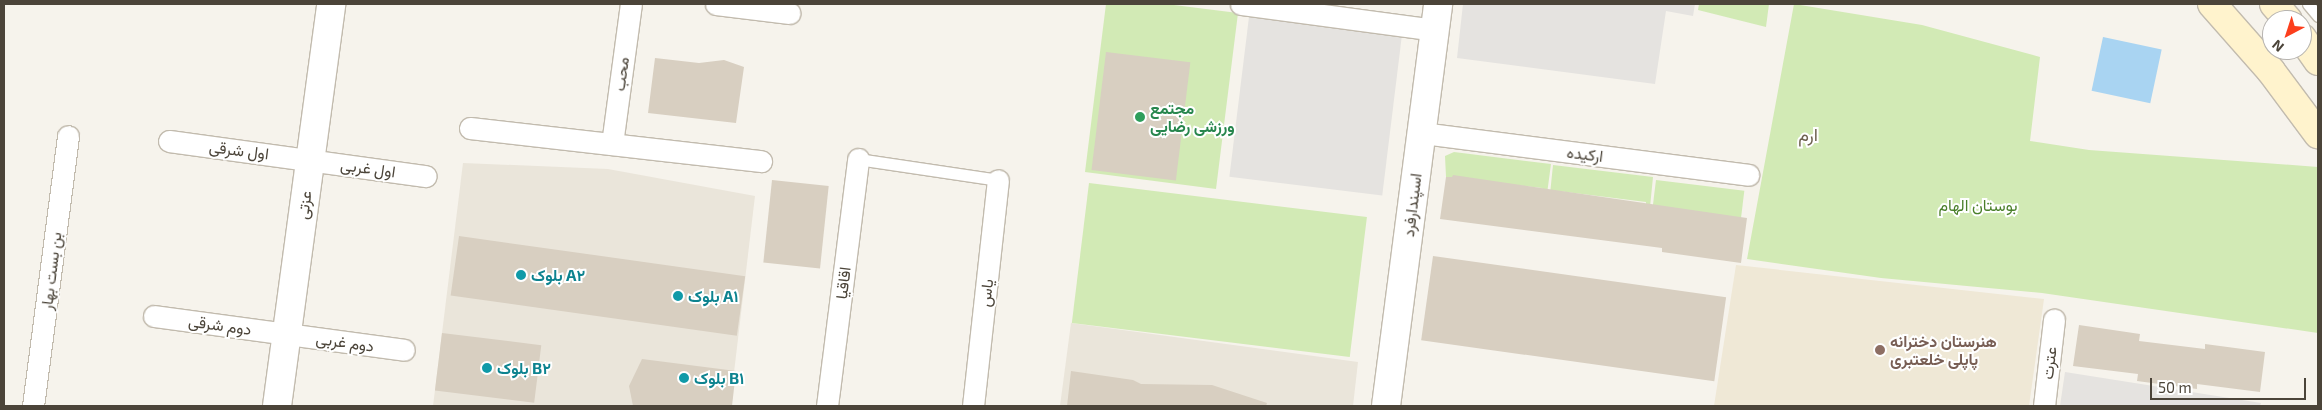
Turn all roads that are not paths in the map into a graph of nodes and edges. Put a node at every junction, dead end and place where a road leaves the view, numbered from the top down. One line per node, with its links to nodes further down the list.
1 (331, 4): 17 (street, عزتی)
2 (631, 4): 15 (street, محب)
3 (716, 4): 7 (street)
4 (1241, 4): 9 (street)
5 (2212, 4): 12 (main road)
6 (2308, 4): 8 (lane)
7 (789, 14)
8 (2318, 16)
9 (1437, 17): 11 (street, اسپندارفرد)
10 (470, 128): 15 (street)
11 (1422, 133): 19 (street, ارکیده); 30 (street, اسپندارفرد)
12 (2318, 134)
13 (68, 136): 26 (street, بن بست بهار)
14 (169, 141): 17 (street, اول شرقی)
15 (612, 144): 18 (street)
16 (858, 159): 21 (lane); 28 (street, اقاقیا)
17 (310, 160): 20 (street, اول غربی); 24 (street, عزتی)
18 (761, 161)
19 (1748, 175)
20 (426, 176)
21 (998, 180): 29 (street, یاس)
22 (154, 316): 24 (street, دوم شرقی)
23 (2054, 320): 31 (street, عترت)
24 (286, 334): 25 (street, دوم غربی); 27 (street, عزتی)
25 (404, 350)
26 (33, 406)
27 (277, 406)
28 (827, 406)
29 (973, 406)
30 (1386, 406)
31 (2044, 406)

